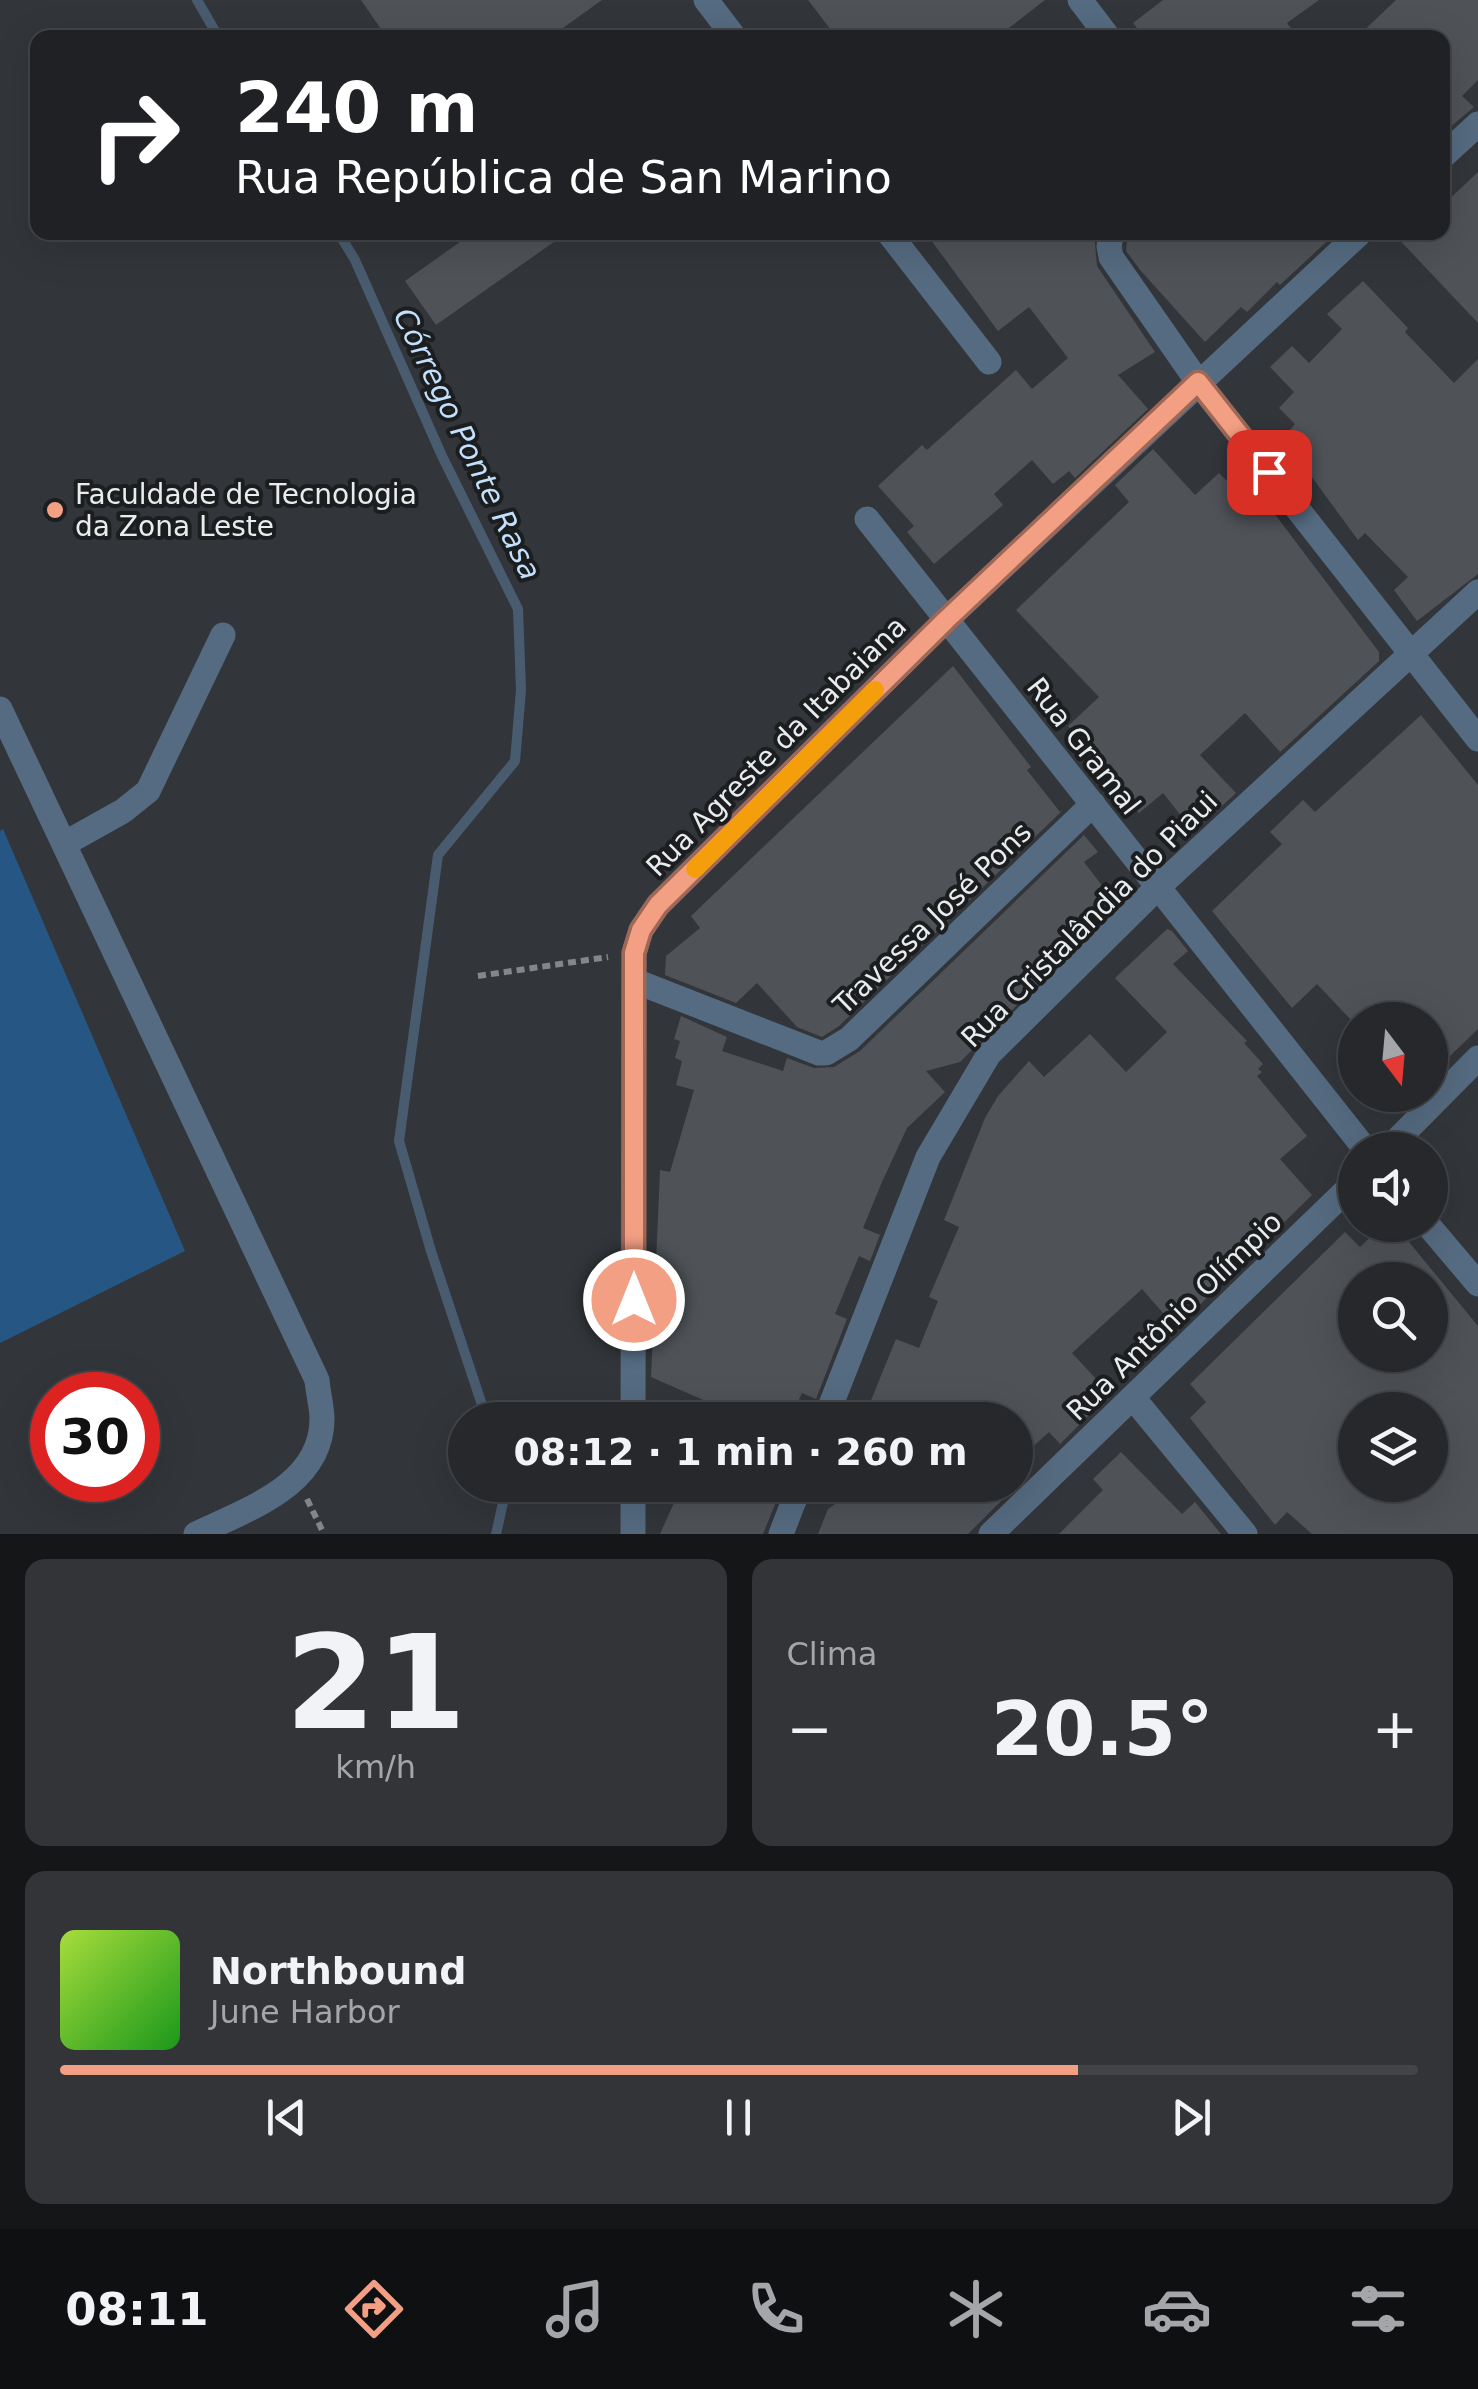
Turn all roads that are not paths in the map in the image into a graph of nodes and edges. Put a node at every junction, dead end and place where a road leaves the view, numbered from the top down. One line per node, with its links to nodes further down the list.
1 (706, 0): 3 (street)
2 (1080, 0): 4 (street)
3 (729, 30)
4 (1103, 30)
5 (1478, 124): 6 (street)
6 (1450, 150)
7 (894, 240): 10 (street)
8 (1110, 240): 11 (street)
9 (1351, 240): 11 (street, Rua Agreste da Itabaiana)
10 (990, 362)
11 (1198, 382): 14 (street, Rua Agreste da Itabaiana); 16 (street)
12 (867, 519): 14 (street, Rua Gramal)
13 (1478, 592): 16 (street, Rua Cristalândia do Piaui)
14 (946, 620): 19 (street, Rua Gramal); 22 (street, Rua Agreste da Itabaiana)
15 (223, 635): 20 (street)
16 (1411, 653): 18 (street); 21 (street, Rua Cristalândia do Piaui)
17 (0, 709): 20 (street)
18 (1478, 739)
19 (1093, 804): 21 (street, Rua Gramal); 22 (street, Travessa José Pons)
20 (64, 844): 34 (street)
21 (1156, 888): 24 (street, Rua Gramal); 31 (street, Rua Cristalândia do Piaui)
22 (635, 981): 30 (street, Rua Agreste da Itabaiana)
23 (1478, 1058): 25 (street)
24 (1352, 1132)
25 (1405, 1132)
26 (1338, 1199): 29 (street, Rua Antônio Olímpio)
27 (1442, 1242): 28 (street)
28 (1478, 1284)
29 (1134, 1398): 37 (street, Rua Antônio Olímpio); 38 (street)
30 (633, 1402)
31 (832, 1402)
32 (633, 1502): 35 (street)
33 (793, 1502): 36 (street)
34 (196, 1534)
35 (633, 1534)
36 (780, 1534)
37 (991, 1534)
38 (1245, 1534)

